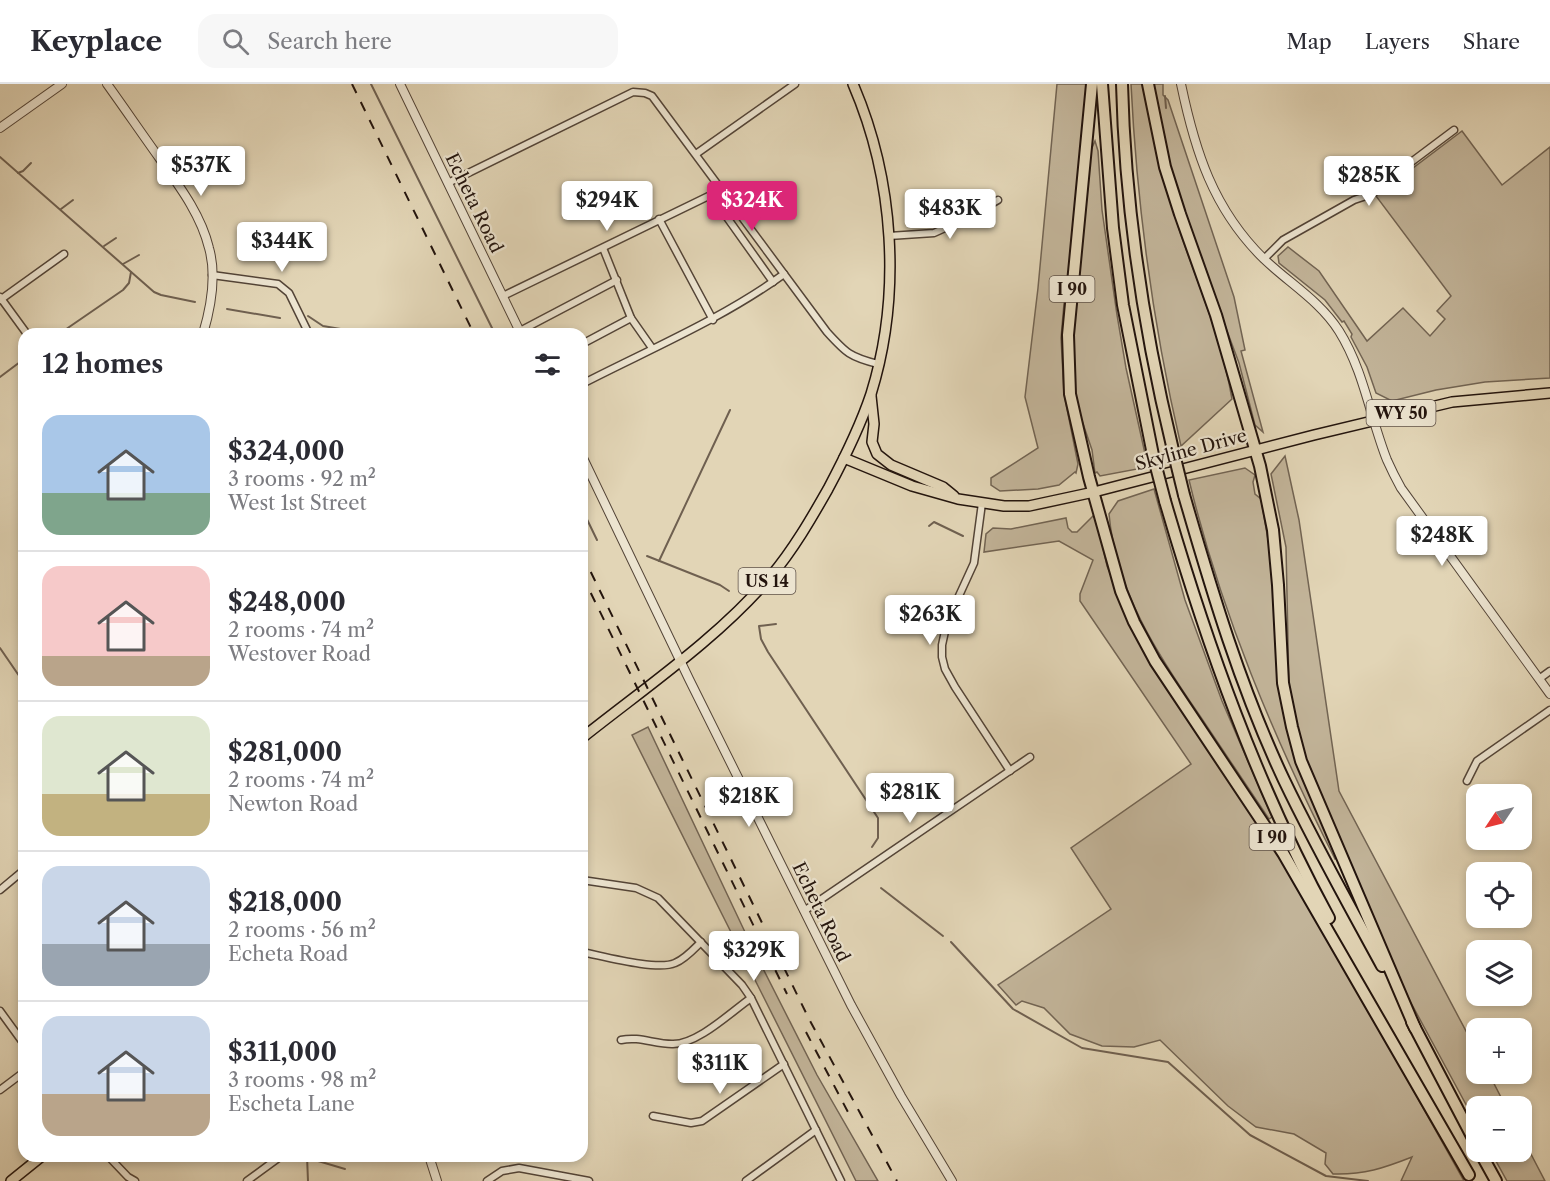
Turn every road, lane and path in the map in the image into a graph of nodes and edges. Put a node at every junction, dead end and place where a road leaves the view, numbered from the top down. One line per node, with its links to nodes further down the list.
1 (62, 84): 11 (street)
2 (107, 84): 23 (street)
3 (400, 84): 14 (street, Echeta Road)
4 (795, 84): 13 (street)
5 (853, 84): 19 (main road)
6 (1092, 84): 46 (highway, I 90)
7 (1102, 84): 80 (highway, I 90, bridge)
8 (1122, 84): 66 (highway, I 90, bridge)
9 (1148, 84): 43 (highway, I 90)
10 (1181, 84): 22 (street)
11 (0, 128)
12 (1454, 130): 22 (street)
13 (696, 154): 14 (street); 15 (street)
14 (448, 183): 27 (street, Echeta Road)
15 (721, 190): 16 (street); 24 (street)
16 (711, 195): 18 (street); 26 (street)
17 (998, 200): 19 (street)
18 (659, 219): 20 (street); 30 (street)
19 (889, 236): 38 (main road)
20 (603, 248): 25 (street); 27 (street)
21 (64, 254): 28 (street)
22 (1264, 259): 42 (street)
23 (212, 274): 32 (street); 33 (street)
24 (784, 274): 26 (street); 38 (street)
25 (616, 280): 29 (street); 35 (street)
26 (773, 282): 30 (street)
27 (503, 296): 34 (street, Echeta Road)
28 (1, 298): 31 (street)
29 (631, 318): 36 (street); 37 (street)
30 (713, 320): 37 (street)
31 (23, 328)
32 (205, 328)
33 (306, 328)
34 (518, 328)
35 (529, 328)
36 (588, 341)
37 (652, 348): 39 (street)
38 (878, 364): 41 (main road)
39 (588, 381)
40 (1550, 393): 42 (main road, Skyline Drive / WY 50)
41 (871, 394): 44 (main road); 47 (main road)
42 (1375, 419): 43 (main road, Skyline Drive / WY 50); 51 (street)
43 (1255, 451): 46 (main road, Skyline Drive); 66 (highway, I 90)
44 (844, 458): 47 (main road, Skyline Drive); 49 (main road, US 14)
45 (588, 468): 49 (street, Echeta Road)
46 (1094, 492): 48 (main road, Skyline Drive); 80 (highway, I 90)
47 (958, 499): 48 (main road, Skyline Drive)
48 (982, 503): 56 (street)
49 (680, 660): 54 (main road, US 14); 61 (street, Echeta Road)
50 (1550, 671): 51 (street)
51 (1539, 679): 52 (street)
52 (1550, 694)
53 (1550, 710): 57 (street)
54 (588, 733)
55 (1030, 757): 56 (street)
56 (1010, 771): 61 (street)
57 (1467, 781)
58 (18, 875): 60 (street)
59 (588, 881): 62 (street)
60 (0, 890)
61 (804, 911): 89 (street, Echeta Road)
62 (701, 942): 63 (street); 64 (street)
63 (588, 953)
64 (752, 998): 68 (street); 69 (street)
65 (0, 1011): 67 (street)
66 (1415, 1028): 73 (highway, I 90)
67 (18, 1036)
68 (621, 1040)
69 (784, 1064): 72 (street); 74 (street)
70 (18, 1076): 71 (street)
71 (0, 1090)
72 (653, 1116)
73 (1466, 1125)
74 (816, 1130): 87 (street); 88 (street)
75 (35, 1162): 81 (main road)
76 (114, 1162): 82 (street)
77 (273, 1162): 83 (street)
78 (431, 1162): 84 (street)
79 (1486, 1162): 90 (highway)
80 (1471, 1178)
81 (11, 1181)
82 (135, 1181)
83 (247, 1181)
84 (437, 1181)
85 (487, 1181): 86 (street)
86 (589, 1181)
87 (746, 1181)
88 (841, 1181)
89 (952, 1181)
90 (1496, 1181)

